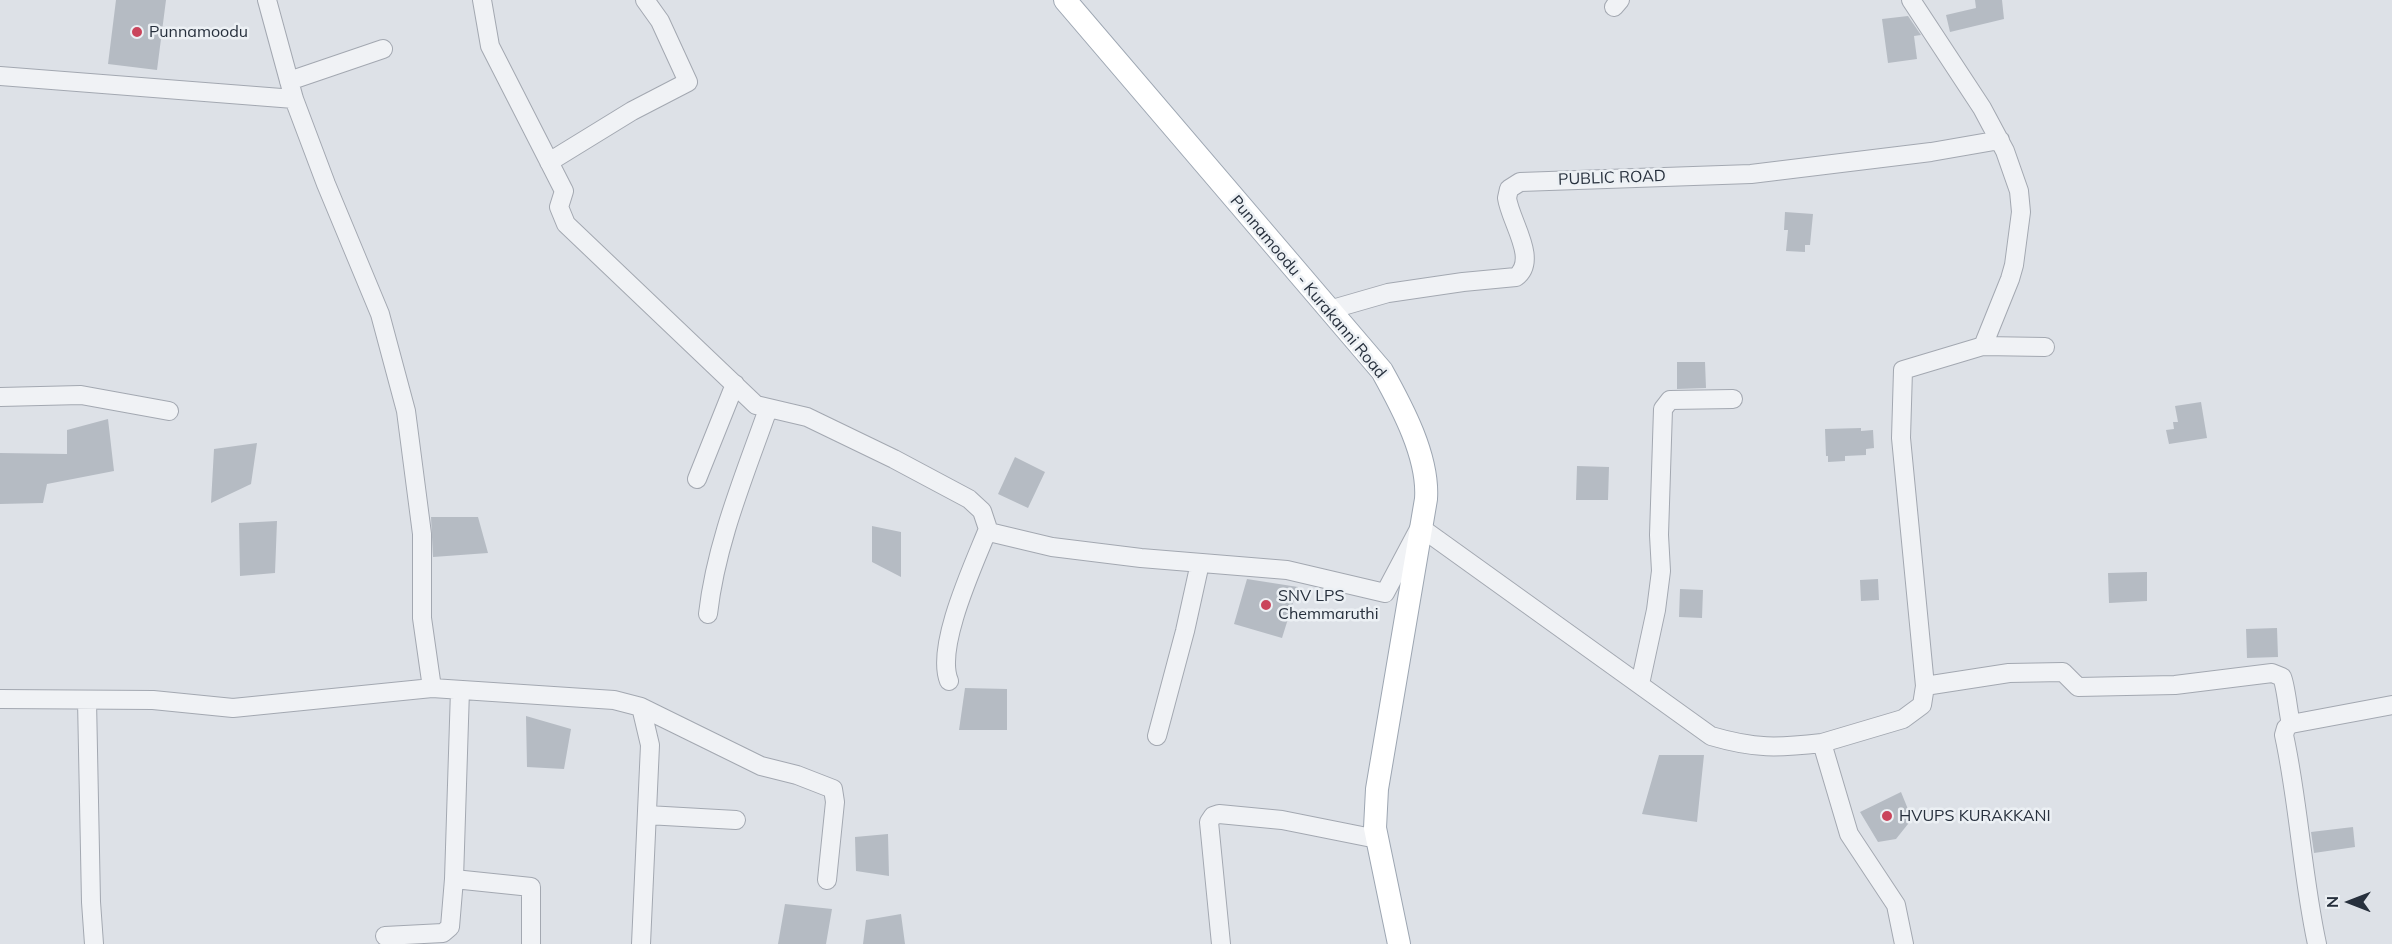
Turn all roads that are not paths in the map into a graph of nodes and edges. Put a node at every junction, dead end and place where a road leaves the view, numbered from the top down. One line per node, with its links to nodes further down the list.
1 (267, 0): 8 (street)
2 (482, 0): 10 (street)
3 (645, 0): 10 (street)
4 (1065, 0): 11 (main road, Punnamoodu - Kurakanni Road)
5 (1911, 0): 9 (street)
6 (383, 49): 8 (street)
7 (0, 76): 8 (street)
8 (292, 90): 27 (street)
9 (2000, 140): 11 (street, PUBLIC ROAD); 12 (street)
10 (549, 162): 14 (street)
11 (1329, 309): 20 (main road, Punnamoodu - Kurakanni Road)
12 (1983, 346): 13 (street); 26 (street)
13 (2045, 347)
14 (735, 384): 17 (street); 19 (street)
15 (0, 397): 18 (street)
16 (1733, 399): 25 (street)
17 (768, 409): 21 (street); 23 (street)
18 (169, 411)
19 (697, 479)
20 (1420, 527): 22 (street); 25 (street); 38 (main road, Punnamoodu - Kurakanni Road)
21 (988, 529): 22 (street); 24 (street)
22 (1200, 563): 34 (street)
23 (708, 614)
24 (949, 681)
25 (1640, 684): 35 (street)
26 (1925, 686): 33 (street); 35 (street)
27 (432, 688): 28 (street); 30 (street)
28 (460, 690): 32 (street); 39 (street)
29 (0, 699): 30 (street)
30 (87, 700): 42 (street)
31 (2392, 705): 33 (street)
32 (641, 707): 36 (street); 40 (street)
33 (2291, 724): 48 (street)
34 (1157, 736)
35 (1822, 743): 47 (street)
36 (647, 815): 37 (street); 44 (street)
37 (735, 820)
38 (1377, 839): 45 (street); 46 (main road, Punnamoodu - Kurakanni Road)
39 (454, 879): 41 (street); 43 (street)
40 (827, 880)
41 (385, 936)
42 (94, 944)
43 (531, 944)
44 (641, 944)
45 (1221, 944)
46 (1399, 944)
47 (1904, 944)
48 (2317, 944)

